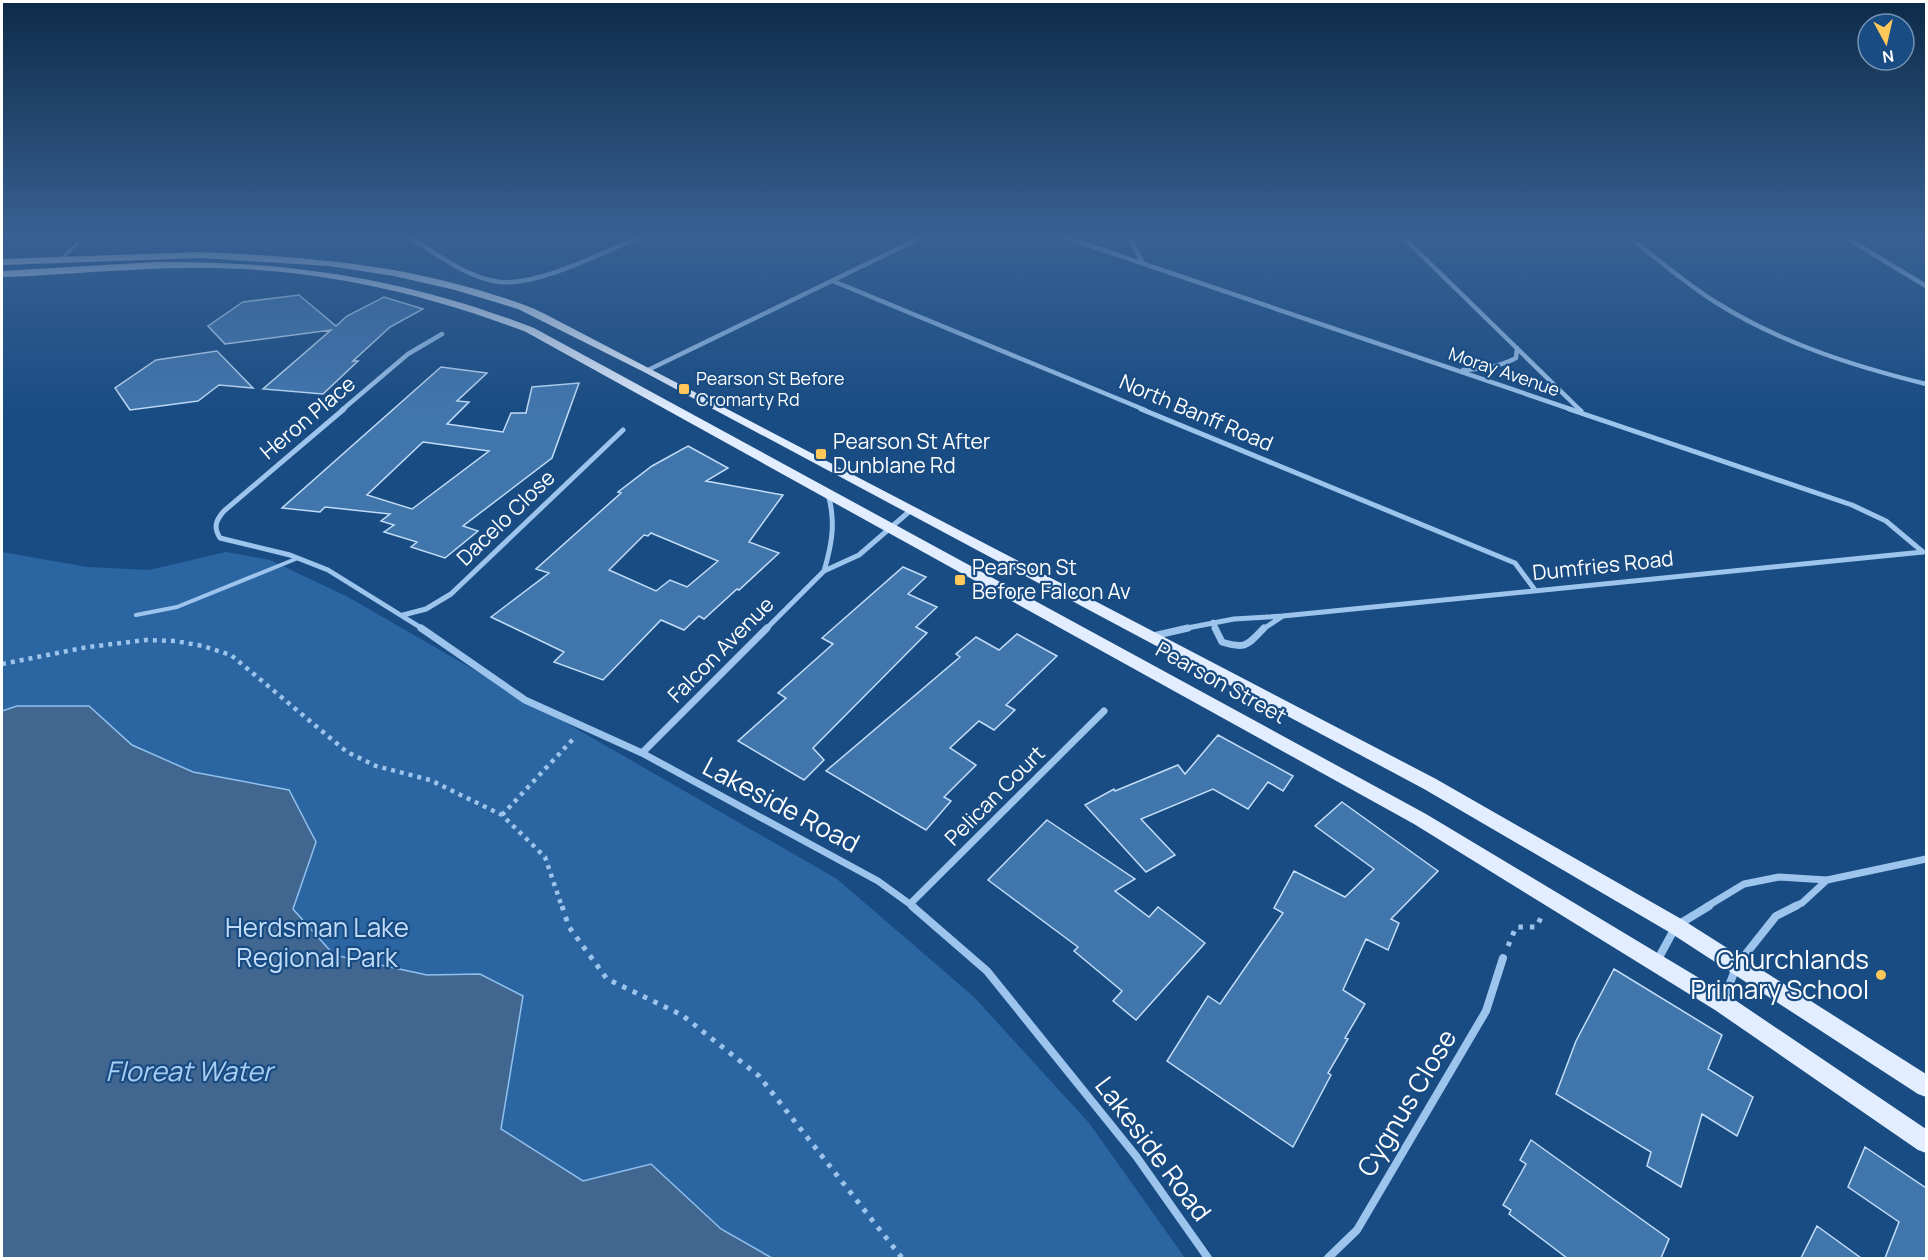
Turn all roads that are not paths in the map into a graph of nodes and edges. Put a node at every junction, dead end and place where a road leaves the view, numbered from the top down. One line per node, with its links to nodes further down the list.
1 (455, 296): 8 (main road)
2 (464, 296): 8 (main road)
3 (802, 296): 11 (street)
4 (869, 296): 23 (street, North Banff Road)
5 (1239, 296): 12 (street, Moray Avenue)
6 (1463, 296): 10 (street)
7 (1707, 296): 13 (street)
8 (473, 299): 11 (main road, Pearson Street); 16 (main road, Pearson Street)
9 (442, 334): 19 (street, Heron Place)
10 (1517, 348): 12 (street); 14 (street)
11 (648, 370): 17 (main road, Pearson Street)
12 (1458, 371): 14 (street, Moray Avenue)
13 (1926, 384)
14 (1584, 414): 20 (street, Moray Avenue)
15 (623, 430): 25 (street, Dacelo Close)
16 (828, 494): 18 (main road, Pearson Street); 22 (street)
17 (911, 510): 18 (street, Falcon Avenue); 28 (main road, Pearson Street)
18 (890, 529): 22 (street, Falcon Avenue); 36 (main road, Pearson Street)
19 (220, 538): 21 (street, Lakeside Road)
20 (1925, 551): 23 (street, Dumfries Road)
21 (298, 558): 24 (lane); 25 (street, Lakeside Road)
22 (824, 571): 30 (street, Falcon Avenue)
23 (1535, 590): 26 (street, Dumfries Road)
24 (136, 615)
25 (403, 615): 30 (street, Lakeside Road)
26 (1283, 616): 27 (street, Dumfries Road); 27 (street)
27 (1212, 622): 28 (street, Dumfries Road)
28 (1150, 637): 34 (main road, Pearson Street)
29 (1104, 711): 33 (street, Pelican Court)
30 (642, 753): 33 (street, Lakeside Road)
31 (1926, 859): 32 (street)
32 (1827, 880): 34 (street); 37 (street)
33 (910, 904): 41 (street, Lakeside Road)
34 (1676, 926): 36 (street); 37 (main road, Pearson Street)
35 (1503, 958): 42 (street, Cygnus Close)
36 (1656, 962): 38 (main road, Pearson Street)
37 (1737, 965): 38 (street); 39 (main road, Pearson Street)
38 (1722, 1003): 40 (main road, Pearson Street)
39 (1926, 1086)
40 (1926, 1142)
41 (1208, 1258)
42 (1328, 1258)

